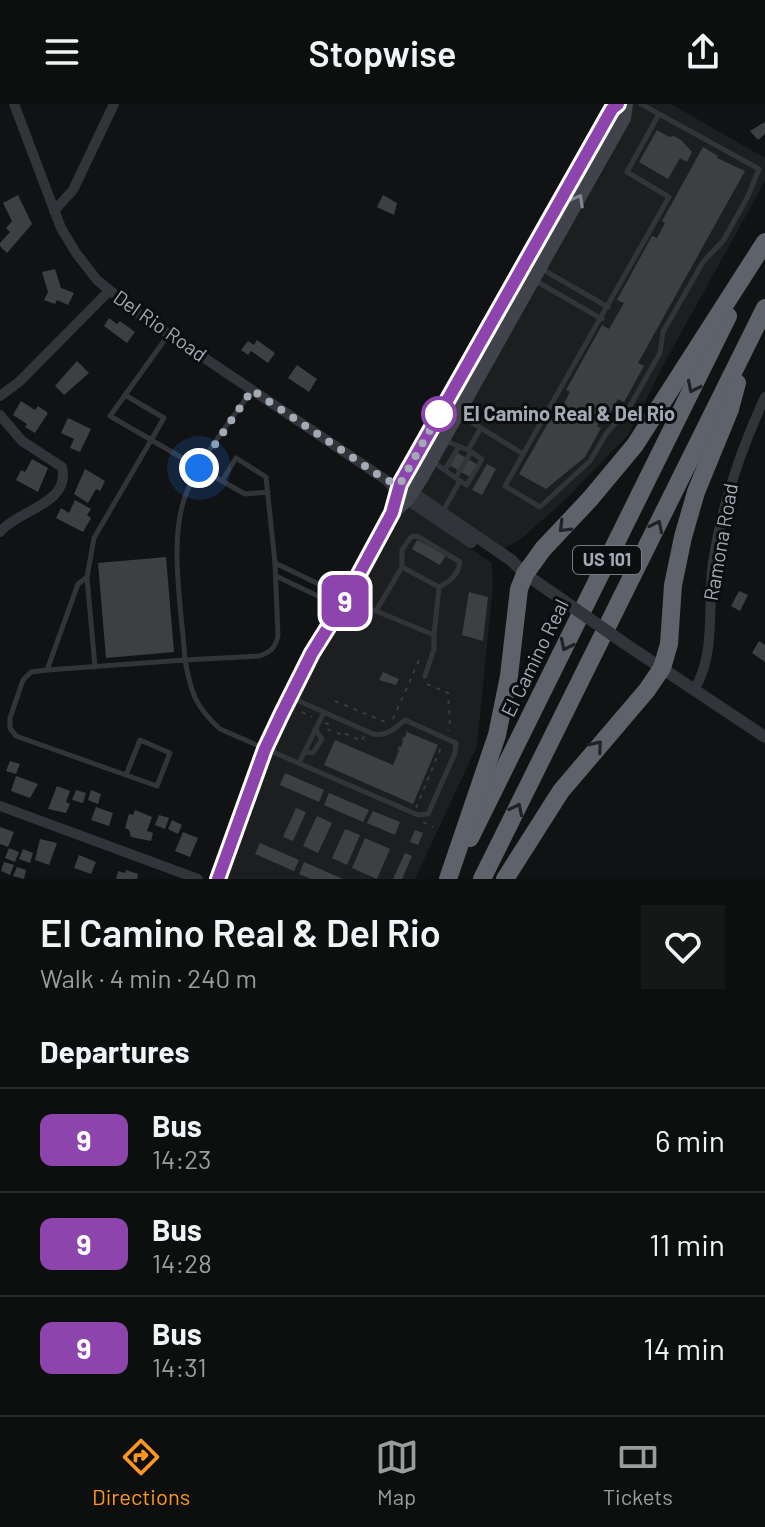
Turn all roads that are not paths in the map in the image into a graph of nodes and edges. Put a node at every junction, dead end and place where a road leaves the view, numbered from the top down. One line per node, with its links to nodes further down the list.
1 (14, 104): 7 (street, Del Rio Road)
2 (114, 104): 7 (street)
3 (618, 104): 9 (main road)
4 (626, 104): 10 (main road, one-way to 4)
5 (641, 104): 6 (lane)
6 (659, 114): 12 (lane); 28 (lane)
7 (54, 211): 11 (street, Del Rio Road)
8 (765, 242): 40 (highway, one-way to 40); 64 (highway, El Camino Real / US 101, one-way to 64)
9 (522, 266): 10 (lane); 10 (lane); 34 (main road)
10 (536, 274): 12 (lane); 14 (lane); 21 (main road)
11 (109, 291): 15 (street, Del Rio Road); 19 (street)
12 (608, 307): 14 (lane)
13 (765, 308): 16 (highway, US 101)
14 (602, 319): 28 (lane)
15 (169, 334): 17 (street, Del Rio Road); 18 (lane)
16 (749, 341): 49 (highway); 65 (highway, US 101, one-way to 16)
17 (252, 390): 30 (lane); 34 (street, Del Rio Road)
18 (125, 395): 25 (lane); 25 (lane)
19 (0, 396)
20 (765, 397): 52 (street, Ramona Road)
21 (457, 413): 23 (lane); 24 (main road)
22 (0, 415): 37 (street)
23 (481, 428): 27 (lane); 28 (lane)
24 (442, 440): 26 (lane); 29 (main road)
25 (151, 441): 30 (lane); 42 (lane)
26 (458, 448): 27 (lane); 31 (lane)
27 (470, 451): 32 (lane); 32 (lane)
28 (523, 454)
29 (431, 460): 31 (lane); 34 (main road)
30 (199, 468): 33 (lane); 47 (lane)
31 (446, 468): 32 (lane)
32 (458, 479): 36 (lane)
33 (222, 481): 35 (lane); 35 (lane)
34 (400, 489): 36 (street, Del Rio Road); 40 (street, Del Rio Road); 44 (main road)
35 (268, 492): 38 (lane)
36 (442, 512): 40 (street, Del Rio Road)
37 (0, 532)
38 (275, 563): 41 (lane); 44 (lane)
39 (402, 567): 43 (lane); 43 (lane); 45 (lane)
40 (525, 574): 49 (street, Del Rio Road, bridge); 64 (highway)
41 (276, 576): 44 (lane); 47 (lane)
42 (87, 577): 48 (lane); 50 (lane)
43 (439, 587): 46 (lane)
44 (339, 600): 45 (lane); 53 (main road)
45 (376, 611): 46 (lane)
46 (434, 635): 51 (lane)
47 (185, 660): 48 (lane); 57 (lane)
48 (95, 667): 50 (lane)
49 (662, 668): 52 (street, Del Rio Road); 66 (highway, one-way to 49)
50 (47, 670): 60 (lane)
51 (425, 676)
52 (694, 690): 56 (street, Del Rio Road)
53 (289, 696): 54 (lane); 57 (main road)
54 (324, 712): 55 (lane); 59 (lane)
55 (315, 729): 58 (lane); 58 (lane)
56 (765, 737)
57 (265, 749): 59 (lane); 63 (main road)
58 (305, 752): 59 (lane)
59 (299, 763)
60 (126, 775): 60 (lane)
61 (0, 806): 62 (street)
62 (198, 879)
63 (218, 879)
64 (449, 879)
65 (482, 879)
66 (505, 879)

